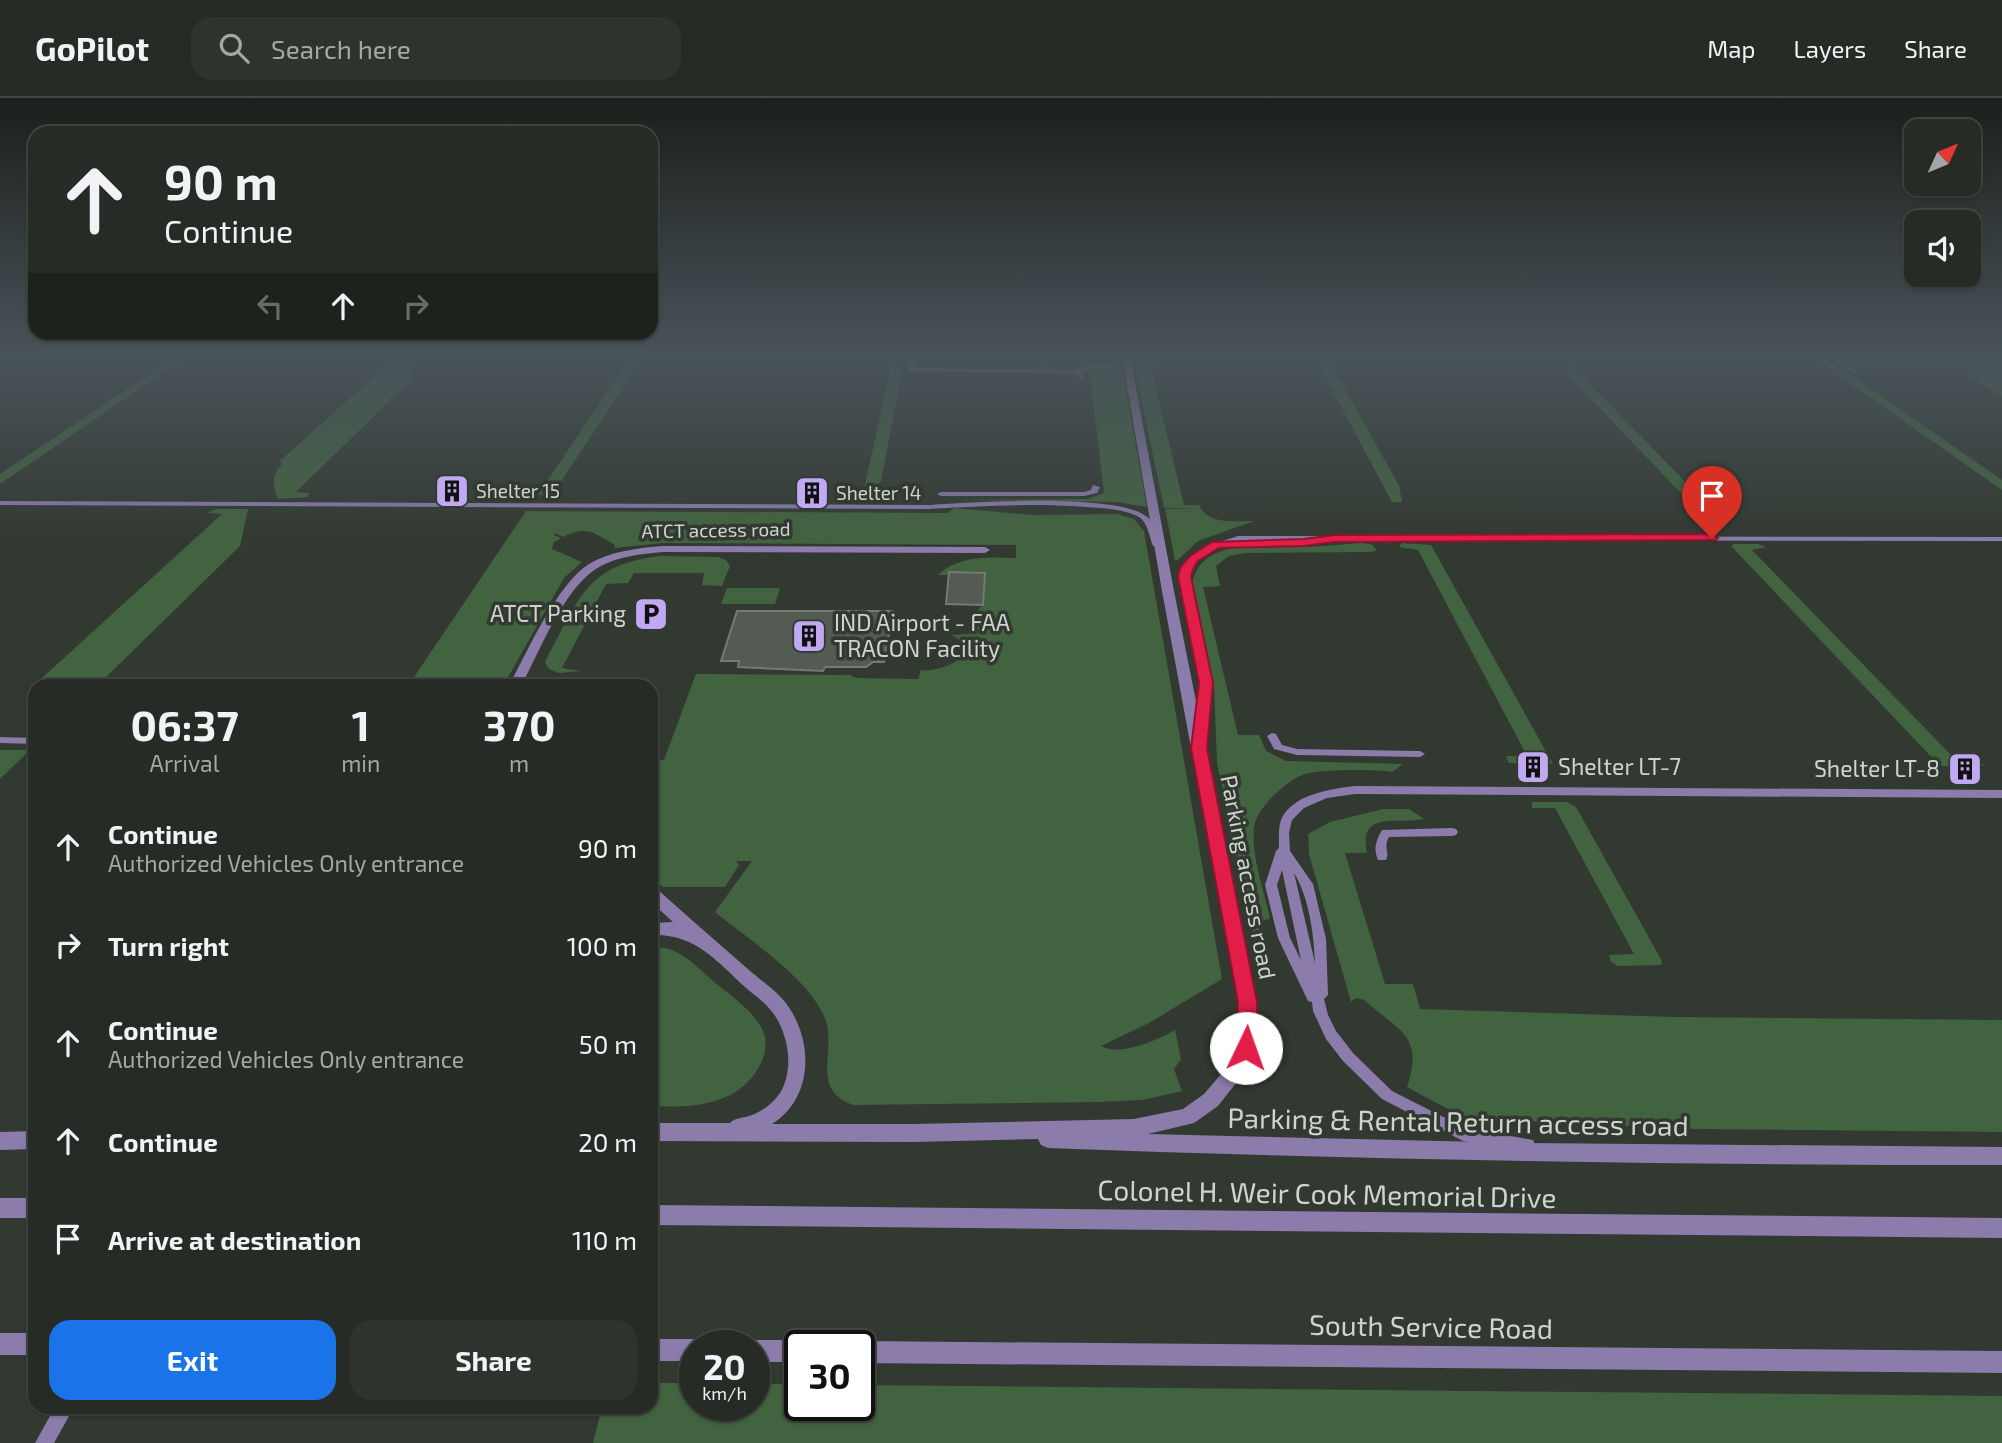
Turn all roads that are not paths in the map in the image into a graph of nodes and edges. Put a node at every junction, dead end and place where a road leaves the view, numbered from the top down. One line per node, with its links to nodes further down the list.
1 (1137, 419): 7 (street, Parking access road)
2 (1096, 487): 3 (lane)
3 (941, 494)
4 (0, 503): 7 (lane)
5 (2002, 539): 12 (lane)
6 (985, 550): 8 (street, ATCT access road)
7 (1162, 560): 12 (street, Parking access road)
8 (519, 679)
9 (1272, 736): 13 (lane)
10 (0, 740): 11 (lane)
11 (28, 741)
12 (1199, 748): 24 (street, Parking access road)
13 (1420, 754)
14 (2002, 794): 16 (lane)
15 (1452, 832): 17 (lane)
16 (1283, 849): 21 (lane); 21 (lane)
17 (1382, 857)
18 (658, 899): 20 (street)
19 (658, 929): 20 (street)
20 (713, 948): 23 (street)
21 (1322, 1015): 27 (lane)
22 (658, 1132): 23 (street)
23 (709, 1133): 24 (street)
24 (914, 1133): 27 (street, Parking & Rental Return access road)
25 (28, 1140): 26 (street)
26 (0, 1141)
27 (1570, 1152): 28 (street, Parking & Rental Return access road)
28 (1925, 1156): 29 (street, Parking & Rental Return access road); 30 (lane)
29 (2002, 1156)
30 (2002, 1163)
31 (0, 1208): 32 (street)
32 (28, 1208)
33 (658, 1215): 34 (street, Colonel H. Weir Cook Memorial Drive)
34 (2002, 1228)
35 (0, 1344): 36 (street)
36 (28, 1344)
37 (658, 1350): 38 (street)
38 (679, 1350)
39 (875, 1352): 40 (street, South Service Road)
40 (2002, 1362)
41 (61, 1414): 42 (lane)
42 (44, 1443)

